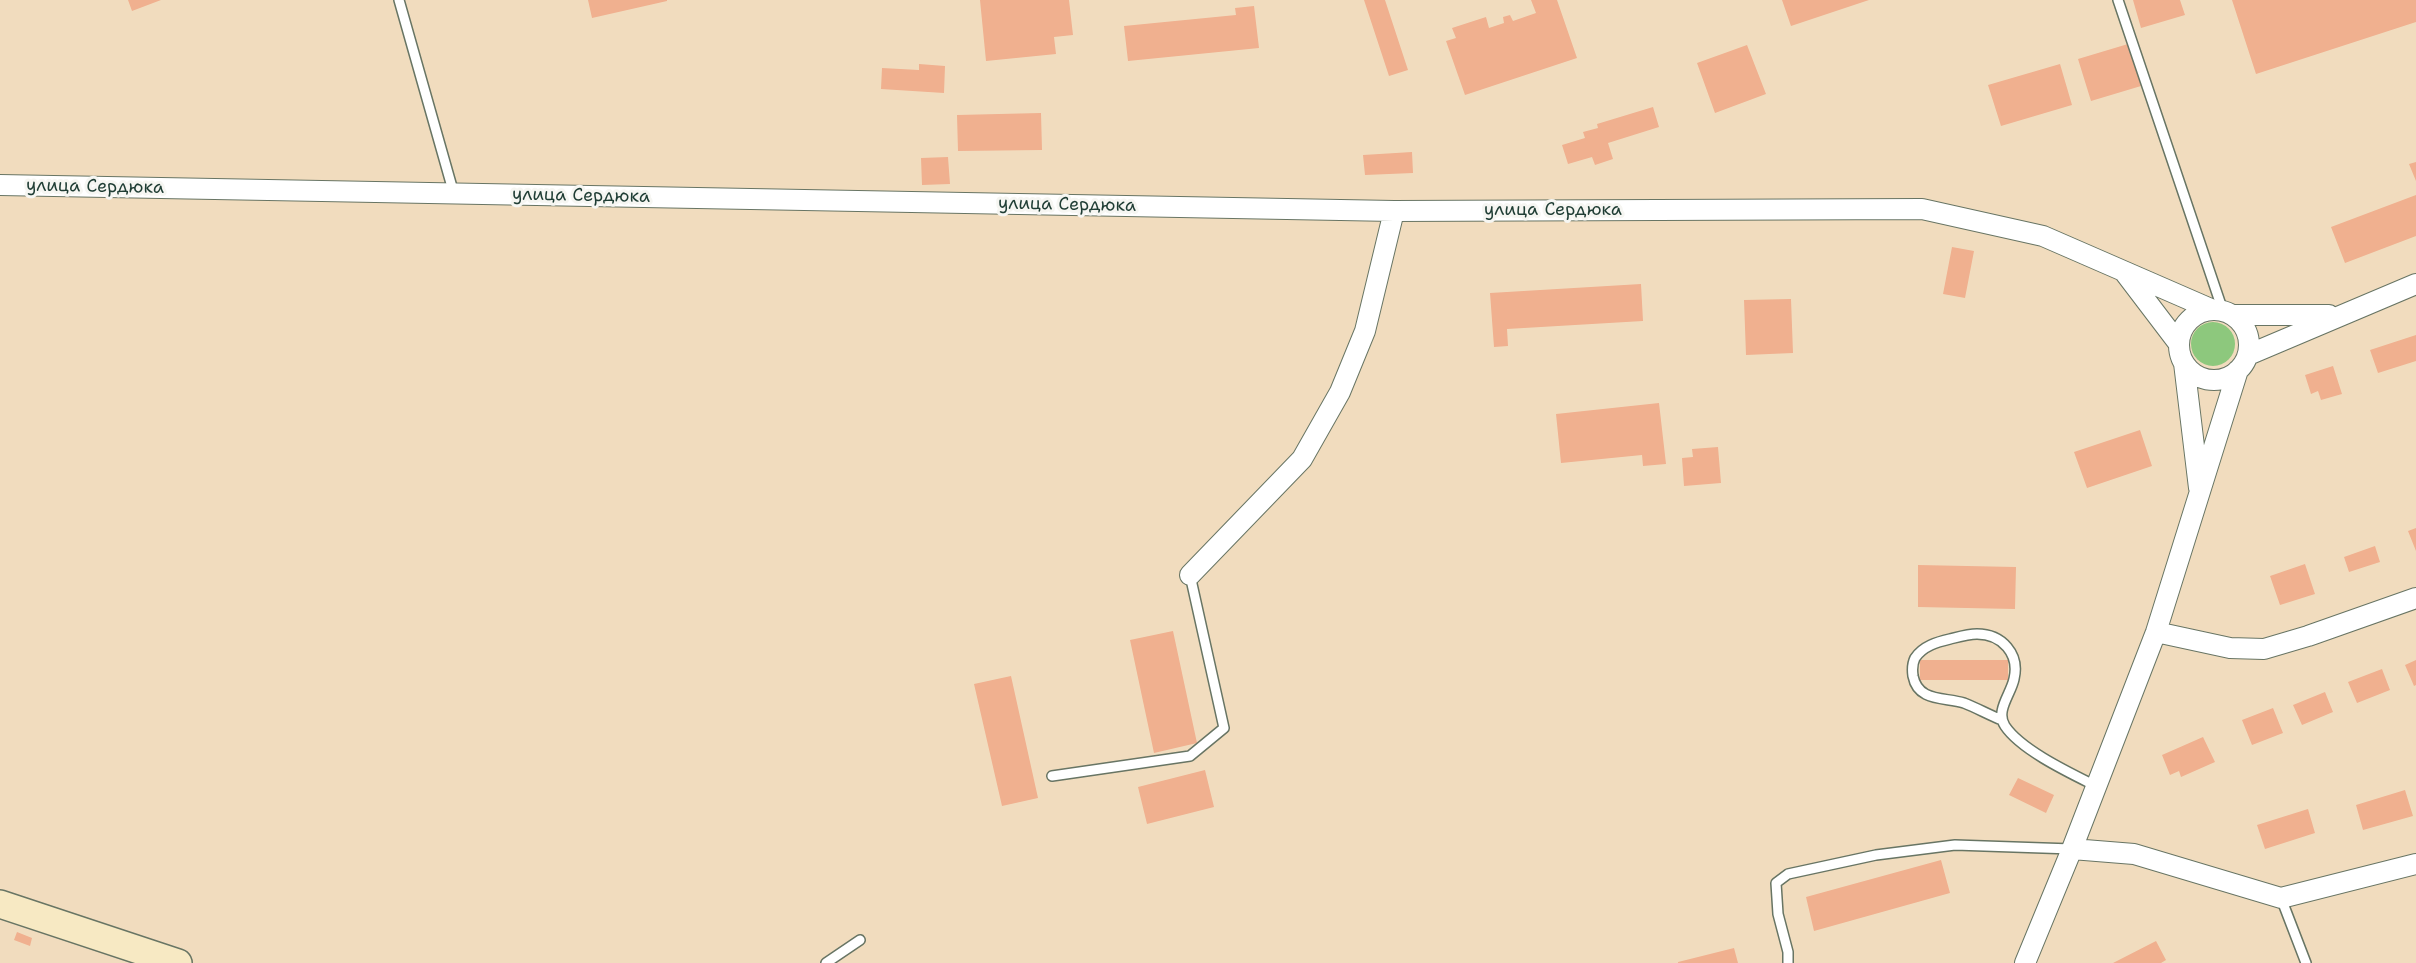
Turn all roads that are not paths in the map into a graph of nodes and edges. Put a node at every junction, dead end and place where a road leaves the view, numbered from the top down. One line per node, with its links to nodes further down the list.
1 (399, 0): 4 (lane)
2 (2118, 0): 8 (lane)
3 (0, 185): 4 (street, улица Сердюка)
4 (454, 194): 5 (street, улица Сердюка)
5 (1394, 211): 6 (street, улица Сердюка); 13 (street)
6 (2124, 271): 8 (street, улица Сердюка); 10 (street)
7 (2416, 284): 9 (street)
8 (2223, 312): 9 (street); 10 (street); 11 (street)
9 (2340, 314): 11 (street)
10 (2182, 353): 11 (street); 12 (street)
11 (2243, 363): 12 (street)
12 (2200, 496): 15 (street)
13 (1190, 574): 17 (lane)
14 (2416, 598): 15 (street)
15 (2156, 632): 18 (street)
16 (2002, 720): 16 (lane); 18 (lane)
17 (1052, 776)
18 (2096, 786): 19 (street)
19 (2072, 849): 21 (street); 26 (lane); 27 (street)
20 (2416, 864): 21 (street)
21 (2281, 898): 28 (lane)
22 (0, 904): 24 (main road)
23 (860, 940): 25 (lane)
24 (177, 963)
25 (826, 963)
26 (1788, 963)
27 (2025, 963)
28 (2306, 963)

